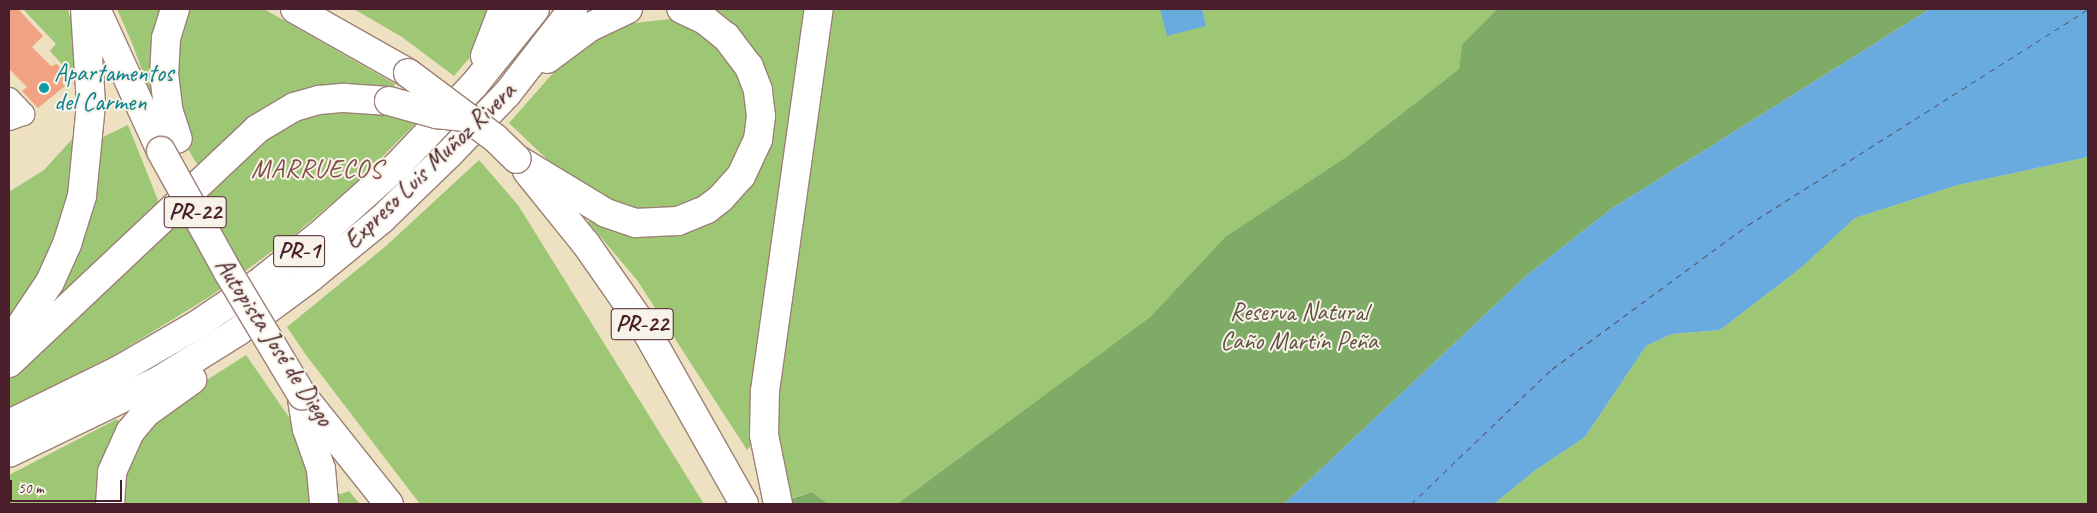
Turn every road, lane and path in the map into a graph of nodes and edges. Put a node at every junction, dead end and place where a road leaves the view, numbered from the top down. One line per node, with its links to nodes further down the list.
1 (85, 9): 16 (highway)
2 (96, 9): 14 (highway)
3 (295, 9): 13 (highway, PR-22, bridge)
4 (503, 9): 12 (highway)
5 (535, 9): 12 (highway, Expreso Luis Muñoz Rivera / PR-1)
6 (573, 9): 11 (highway, Expreso Luis Muñoz Rivera / PR-1)
7 (628, 9): 11 (highway)
8 (175, 10): 14 (highway)
9 (689, 13): 15 (highway)
10 (819, 16): 26 (highway)
11 (534, 61): 17 (highway, Expreso Luis Muñoz Rivera / PR-1)
12 (474, 85): 20 (highway, Expreso Luis Muñoz Rivera / PR-1)
13 (466, 117): 15 (highway, PR-22, bridge); 18 (highway, bridge)
14 (170, 145): 19 (highway, Autopista José de Diego, bridge)
15 (517, 159): 25 (highway, PR-22)
16 (9, 343)
17 (218, 346): 21 (highway, Expreso Luis Muñoz Rivera / PR-1); 22 (highway)
18 (9, 363)
19 (302, 395): 23 (highway); 24 (highway, Autopista José de Diego)
20 (9, 424)
21 (9, 453)
22 (110, 504)
23 (324, 504)
24 (389, 504)
25 (744, 504)
26 (778, 504)

